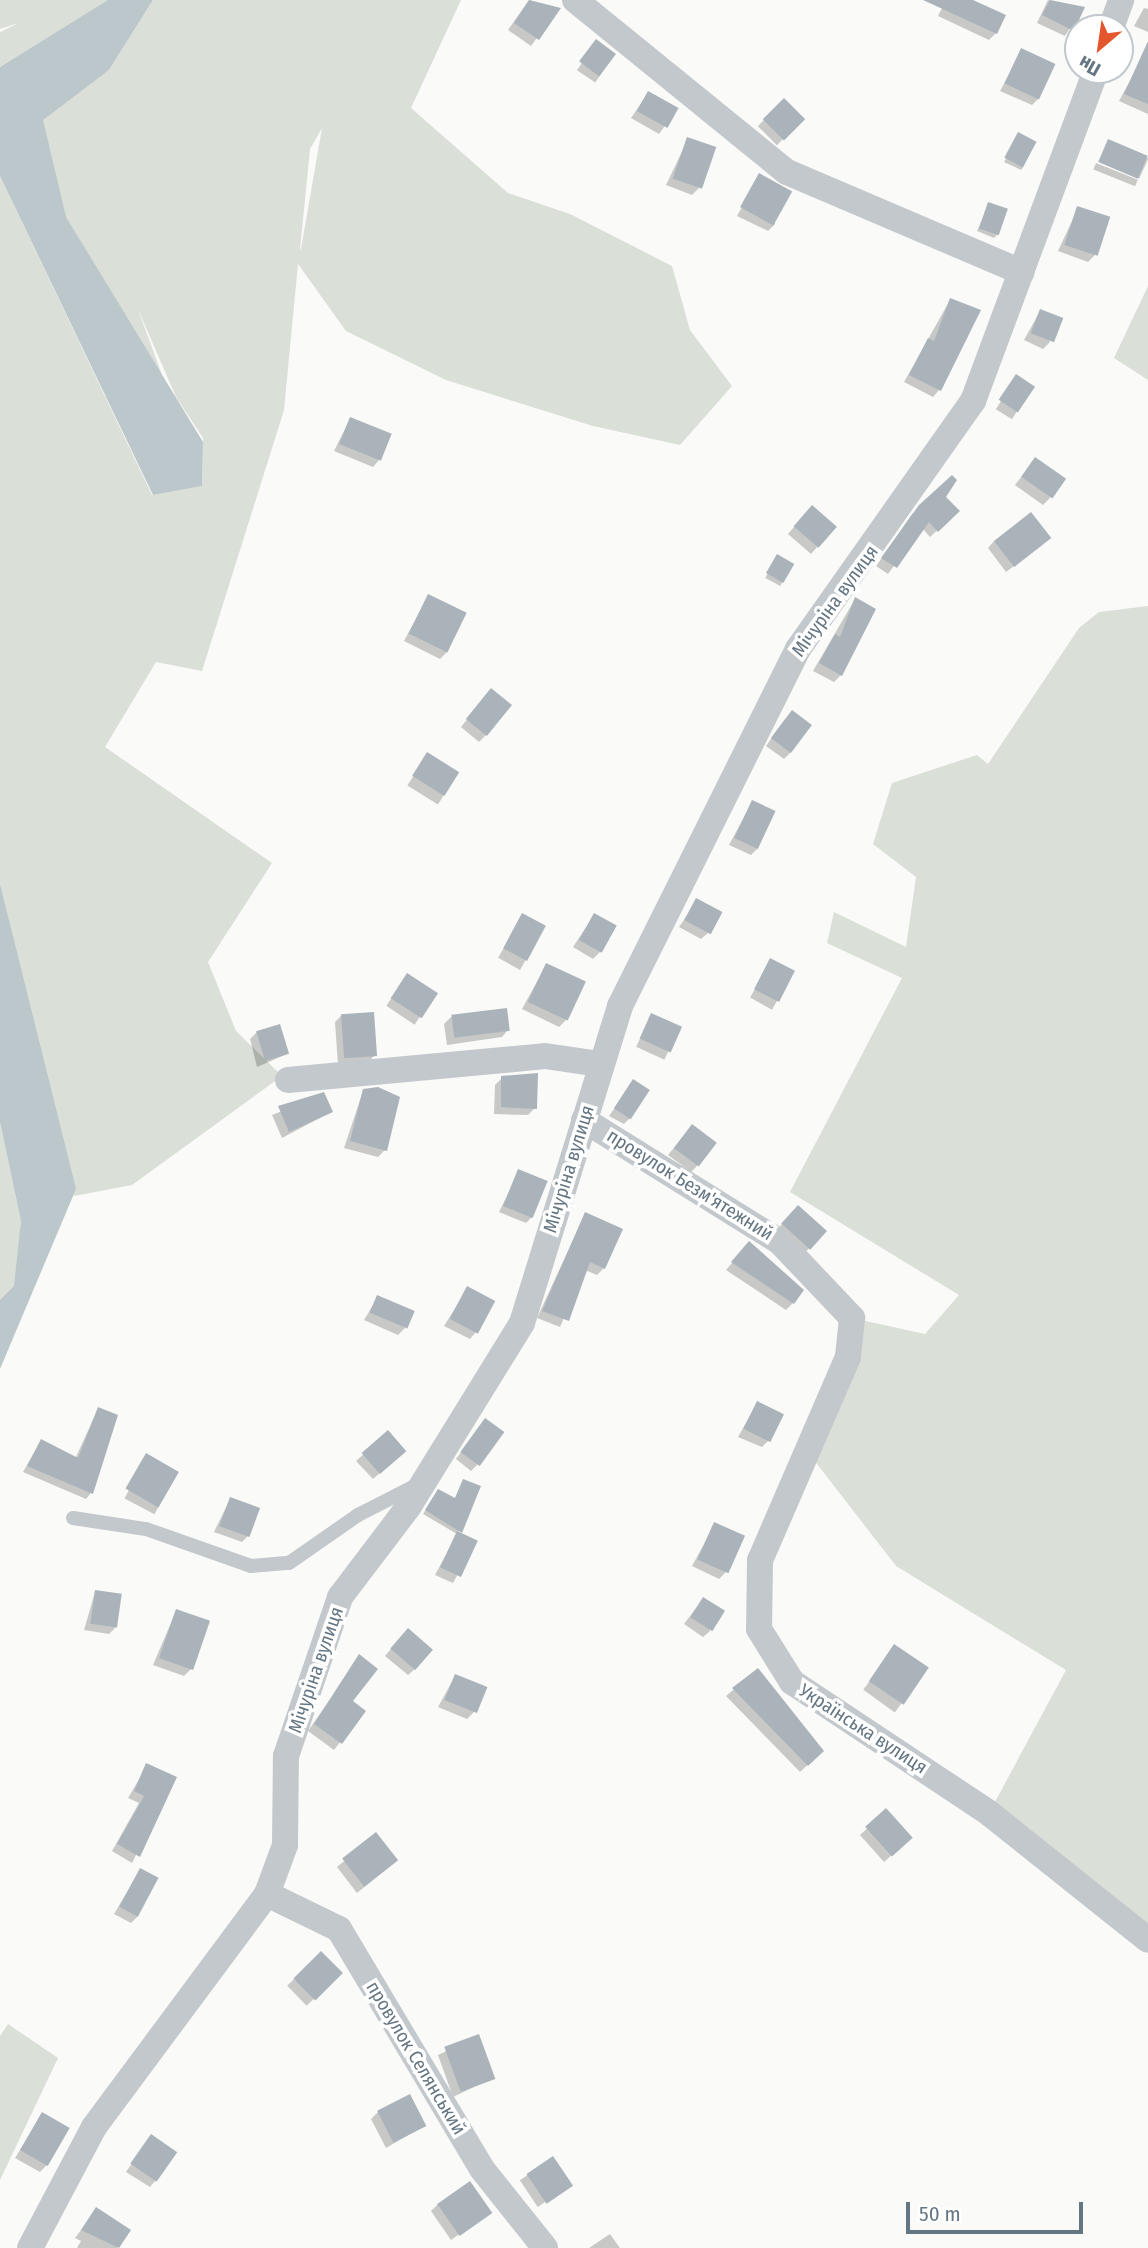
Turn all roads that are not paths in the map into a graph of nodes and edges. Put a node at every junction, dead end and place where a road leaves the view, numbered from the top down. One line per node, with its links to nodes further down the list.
1 (575, 0): 3 (street)
2 (1091, 84): 3 (street, Мічуріна вулиця)
3 (1022, 272): 4 (street, Мічуріна вулиця)
4 (600, 1064): 5 (street); 6 (street, Мічуріна вулиця)
5 (288, 1080)
6 (584, 1119): 7 (street, провулок Безм'ятежний); 8 (street, Мічуріна вулиця)
7 (848, 1357): 11 (street, Українська вулиця)
8 (424, 1481): 9 (lane); 10 (street, Мічуріна вулиця)
9 (73, 1518)
10 (267, 1894): 12 (street, Мічуріна вулиця); 13 (street, провулок Селянський)
11 (1148, 1940)
12 (30, 2248)
13 (545, 2248)

